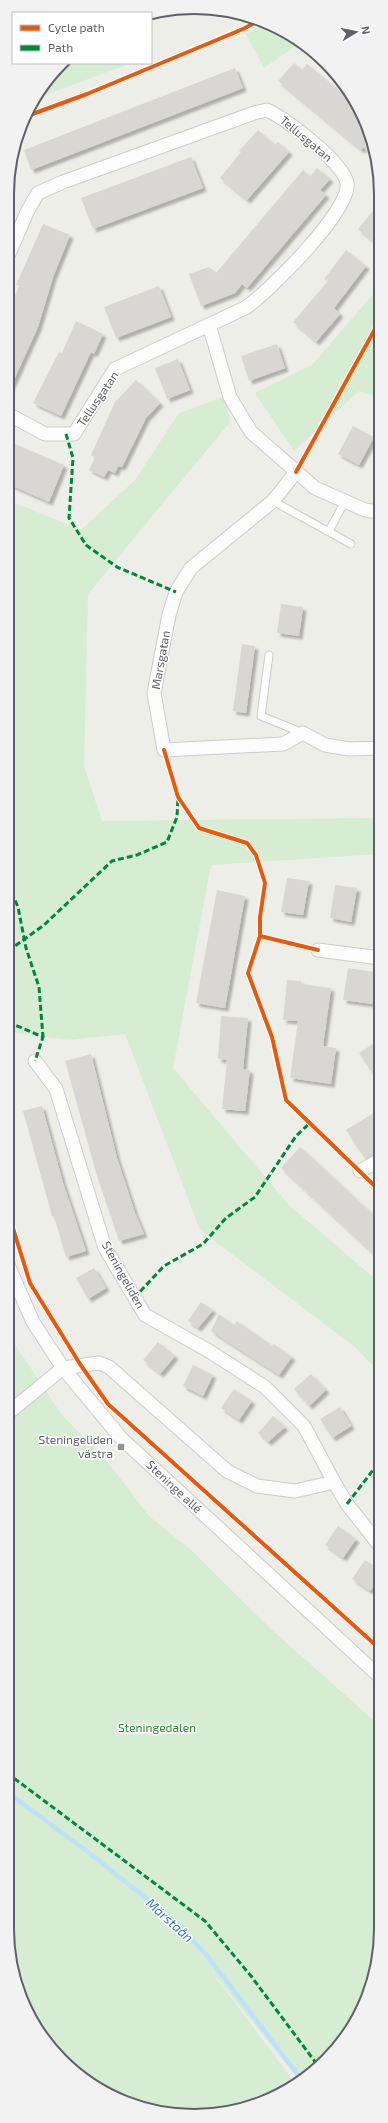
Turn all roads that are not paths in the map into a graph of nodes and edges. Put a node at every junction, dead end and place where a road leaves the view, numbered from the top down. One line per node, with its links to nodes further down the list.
1 (14, 242): 2 (street, Tellusgatan)
2 (209, 325): 3 (street, Tellusgatan); 4 (street)
3 (14, 417)
4 (296, 472): 5 (street, Marsgatan); 6 (street)
5 (273, 501): 8 (lane); 11 (street, Marsgatan)
6 (345, 501): 7 (street); 8 (lane)
7 (374, 511)
8 (329, 531): 9 (lane)
9 (351, 544)
10 (270, 655): 11 (lane)
11 (303, 733): 12 (street)
12 (374, 748)
13 (318, 950): 14 (street)
14 (374, 957)
15 (35, 1061): 21 (street, Steningeliden)
16 (374, 1163): 17 (street)
17 (360, 1171)
18 (14, 1279): 19 (street, Steninge allé)
19 (63, 1368): 20 (street); 21 (street); 23 (street, Steninge allé)
20 (14, 1409)
21 (334, 1482): 22 (street, Steningeliden)
22 (374, 1538)
23 (374, 1671)

